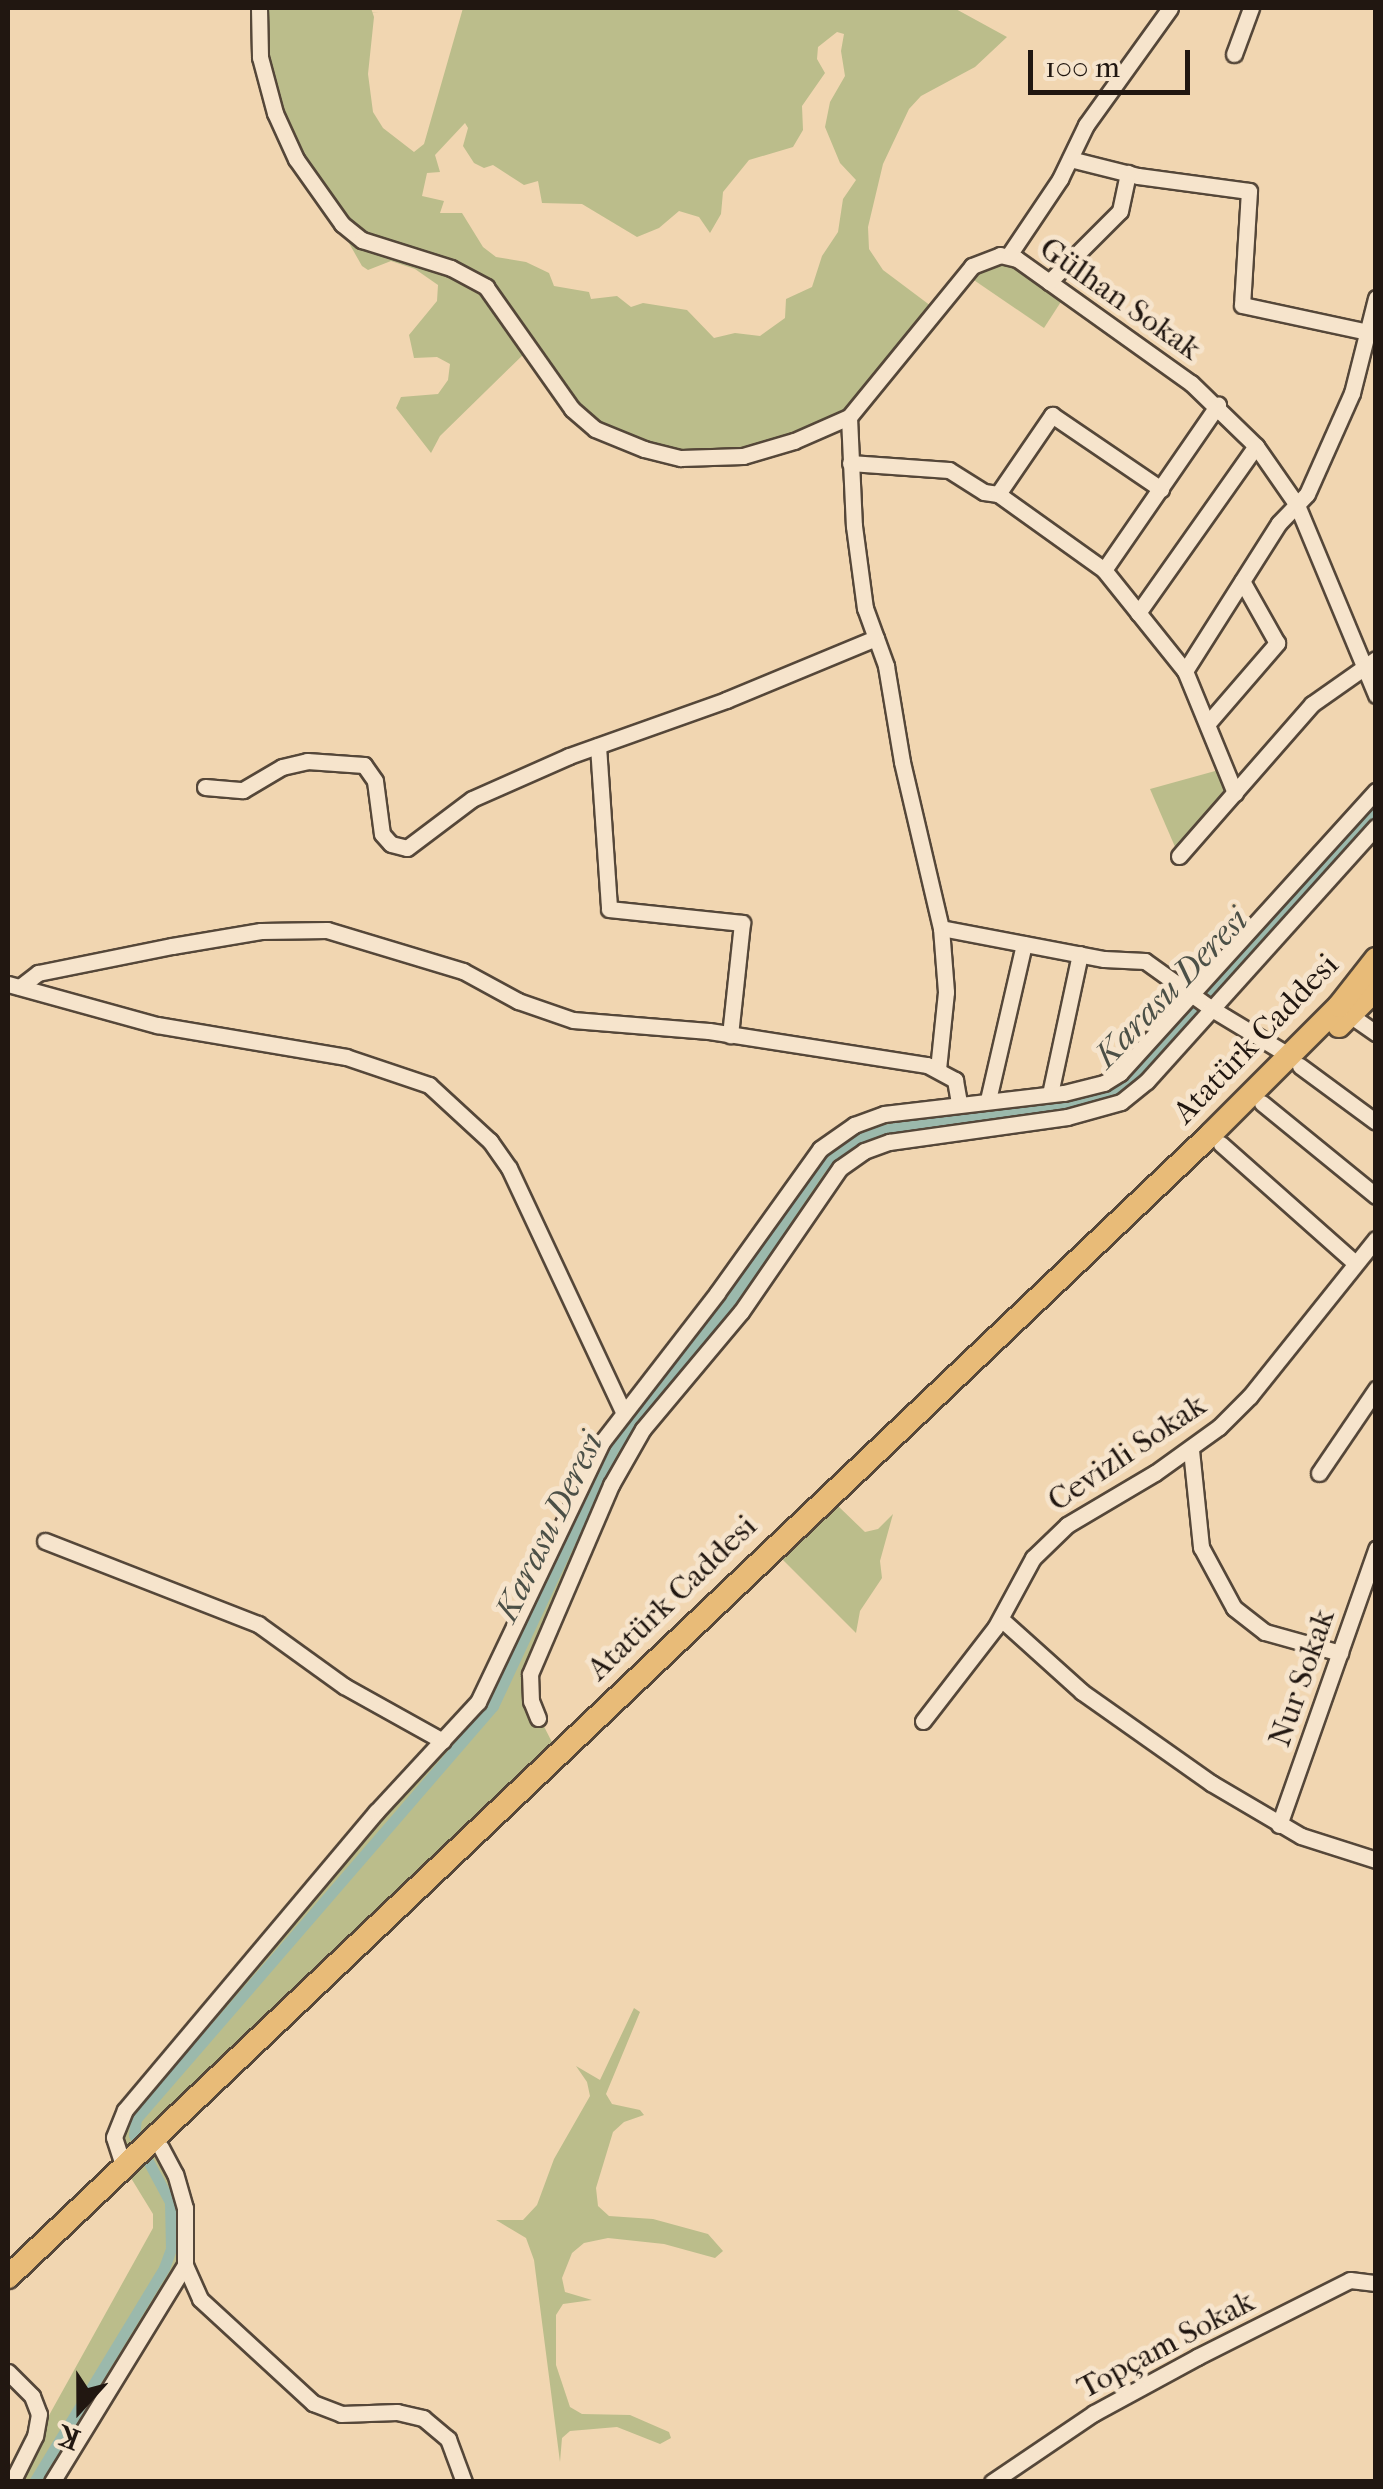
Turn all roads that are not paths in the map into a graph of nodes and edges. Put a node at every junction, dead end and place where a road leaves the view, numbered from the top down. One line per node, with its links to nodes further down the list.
1 (260, 8): 12 (street, Gülhan Sokak)
2 (1170, 8): 5 (street)
3 (1251, 8): 4 (street)
4 (1234, 54)
5 (1070, 159): 6 (street); 7 (street)
6 (1128, 174): 8 (street); 10 (street)
7 (1009, 255): 8 (street, Gülhan Sokak); 12 (street, Gülhan Sokak)
8 (1048, 282): 11 (street, Gülhan Sokak)
9 (1376, 298): 10 (street)
10 (1368, 332): 17 (street)
11 (1218, 406): 13 (street, Gülhan Sokak); 15 (street)
12 (849, 417): 14 (street)
13 (1256, 446): 17 (street, Gülhan Sokak); 20 (street)
14 (850, 463): 16 (street); 21 (street)
15 (1160, 489): 16 (street); 18 (street)
16 (998, 494): 18 (street)
17 (1297, 505): 19 (street); 22 (street, Gülhan Sokak)
18 (1104, 570): 20 (street)
19 (1242, 581): 23 (street); 25 (street)
20 (1138, 613): 23 (street)
21 (876, 638): 26 (street); 32 (street)
22 (1370, 664): 24 (street, Gülhan Sokak); 29 (street)
23 (1185, 671): 25 (street)
24 (1376, 696)
25 (1208, 723): 29 (street)
26 (598, 746): 27 (street); 42 (street)
27 (205, 787)
28 (1376, 791): 38 (street)
29 (1236, 793): 31 (street)
30 (1376, 827): 39 (street)
31 (1179, 856)
32 (941, 928): 33 (street); 44 (street)
33 (1024, 944): 34 (street); 46 (street)
34 (1080, 954): 38 (street); 45 (street)
35 (1376, 959): 43 (highway, Atatürk Caddesi)
36 (14, 986): 42 (street); 56 (street)
37 (1376, 989): 40 (highway, Atatürk Caddesi)
38 (1193, 995): 39 (street); 45 (street)
39 (1212, 1010): 43 (street); 63 (street)
40 (1350, 1016): 41 (street); 43 (highway, Atatürk Caddesi)
41 (1376, 1032)
42 (730, 1035): 44 (street)
43 (1295, 1061): 48 (highway, Atatürk Caddesi); 49 (street); 68 (highway, Atatürk Caddesi)
44 (938, 1069): 47 (street)
45 (1050, 1094): 46 (street)
46 (988, 1100): 47 (street)
47 (959, 1102): 56 (street)
48 (1262, 1103): 50 (highway, Atatürk Caddesi); 51 (street)
49 (1376, 1122)
50 (1221, 1144): 53 (street); 68 (highway, Atatürk Caddesi)
51 (1376, 1196)
52 (1376, 1239): 53 (street, Cevizli Sokak)
53 (1357, 1258): 54 (street); 57 (street, Cevizli Sokak)
54 (1376, 1268)
55 (1376, 1388): 58 (street)
56 (623, 1411): 65 (street)
57 (1191, 1450): 61 (street, Cevizli Sokak); 62 (street)
58 (1319, 1473)
59 (46, 1541): 65 (street)
60 (1376, 1549): 62 (street, Nur Sokak)
61 (1001, 1619): 64 (street, Cevizli Sokak); 66 (street)
62 (1340, 1653): 66 (street, Nur Sokak)
63 (538, 1718)
64 (923, 1721)
65 (443, 1741): 69 (street)
66 (1279, 1825): 67 (street)
67 (1376, 1860)
68 (157, 2142): 69 (highway, Atatürk Caddesi); 70 (street)
69 (127, 2171): 71 (highway, Atatürk Caddesi); 73 (highway, Atatürk Caddesi)
70 (185, 2266): 76 (street); 77 (street)
71 (8, 2278)
72 (1376, 2283): 78 (street, Topçam Sokak)
73 (8, 2294)
74 (8, 2372): 75 (street)
75 (12, 2482)
76 (52, 2482)
77 (464, 2482)
78 (992, 2482)

